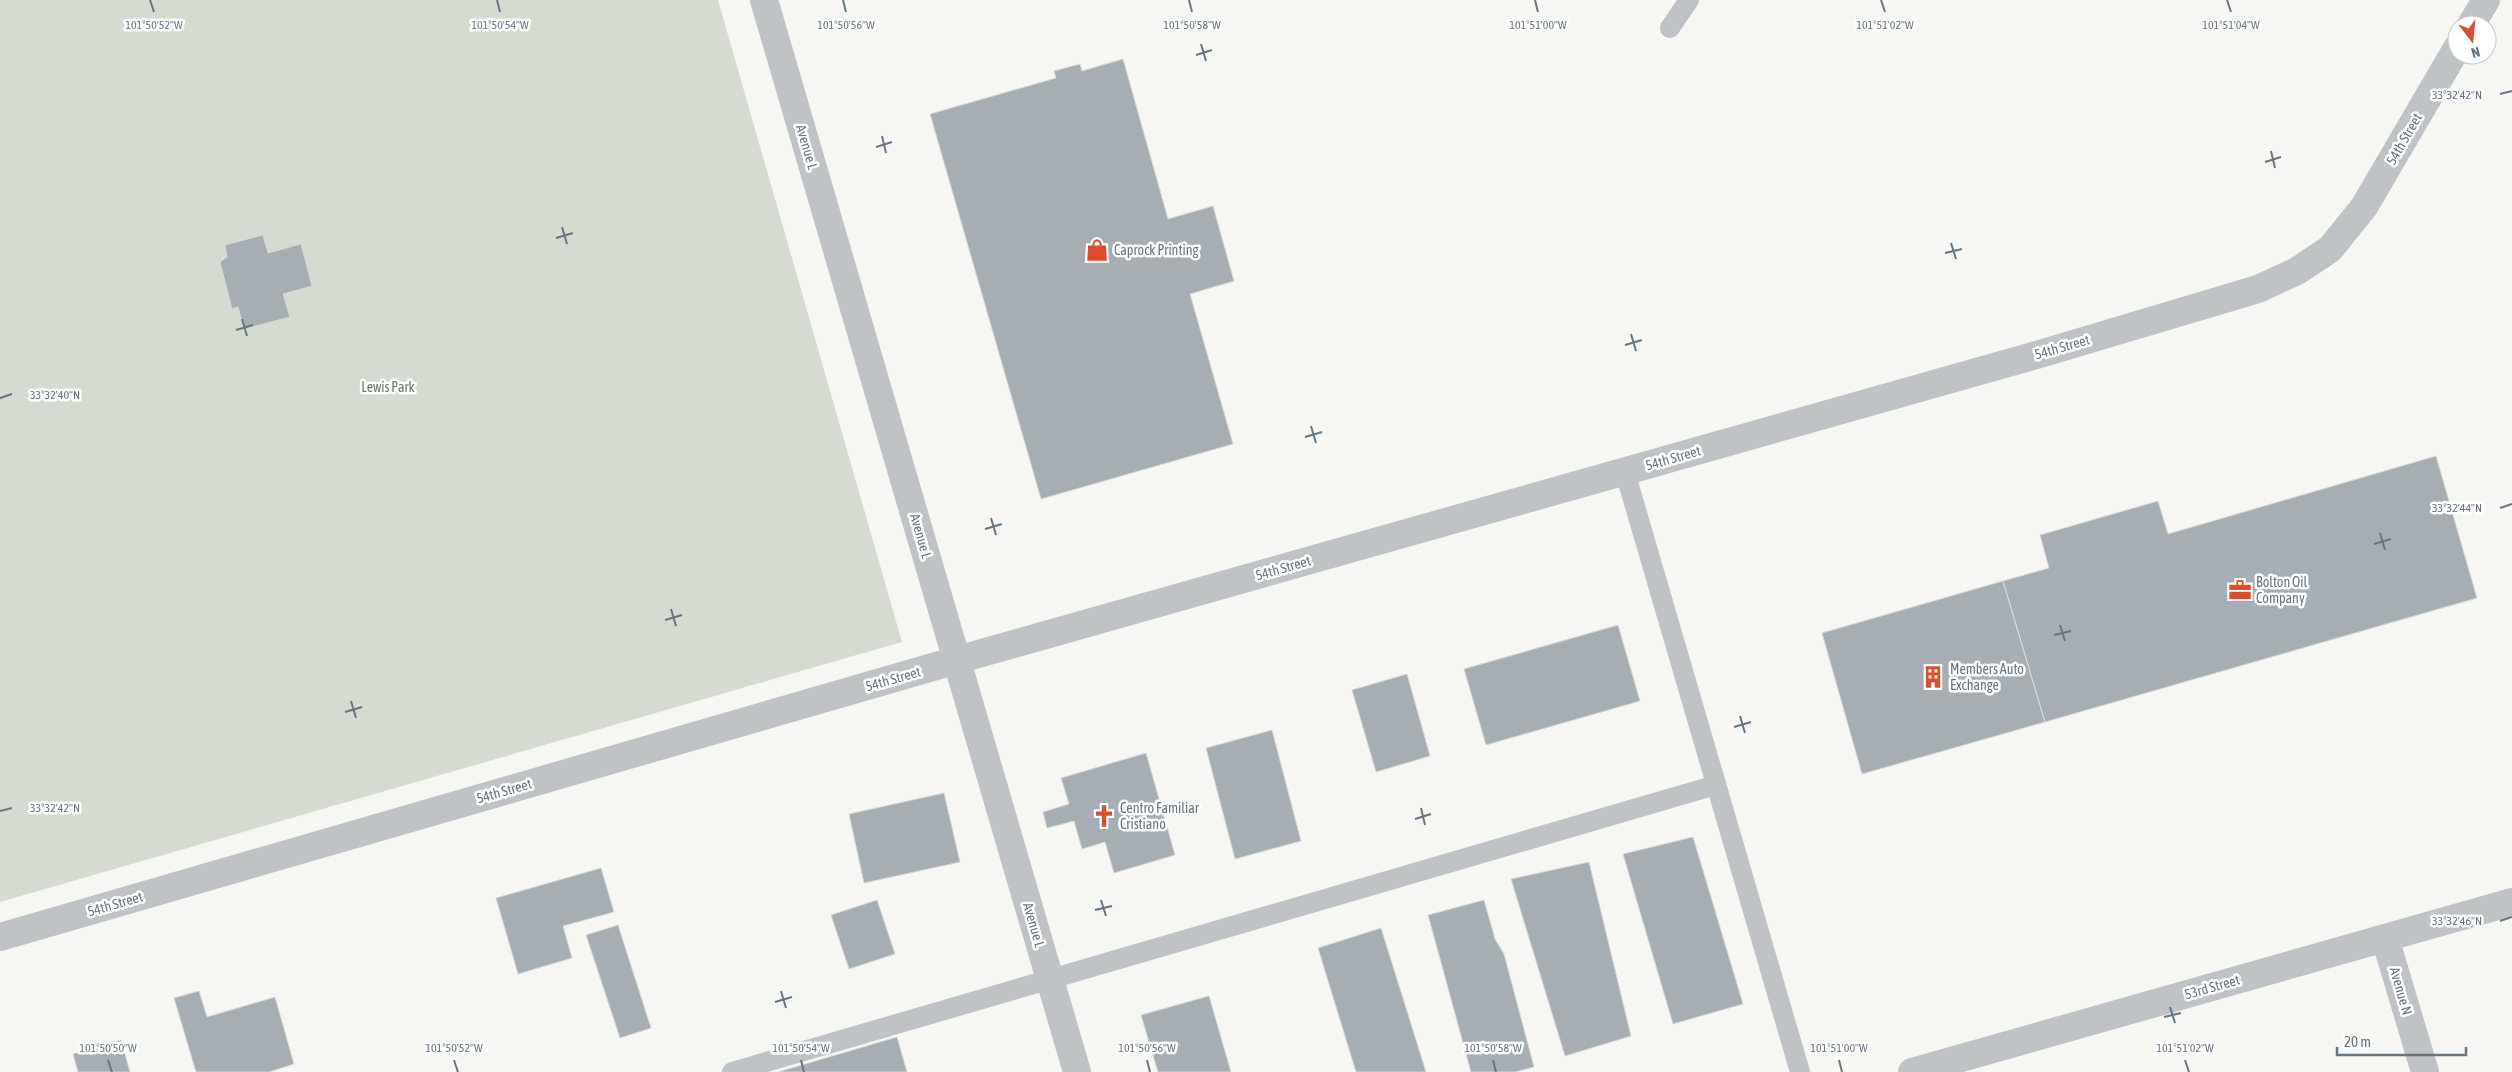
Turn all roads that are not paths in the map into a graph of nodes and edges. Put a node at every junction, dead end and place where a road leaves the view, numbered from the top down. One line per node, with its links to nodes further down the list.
1 (764, 0): 8 (street, Avenue L)
2 (1688, 0): 5 (lane)
3 (2486, 0): 4 (street)
4 (2477, 15)
5 (1670, 28)
6 (2447, 65): 7 (street, 54th Street)
7 (1625, 472): 8 (street, 54th Street); 9 (lane)
8 (957, 660): 11 (street, 54th Street); 13 (street, Avenue L)
9 (1716, 785): 13 (lane); 16 (lane)
10 (2512, 902): 12 (street, 53rd Street)
11 (0, 937)
12 (2385, 938): 17 (street, 53rd Street); 18 (street, Avenue N)
13 (1050, 979): 14 (lane); 15 (street, Avenue L)
14 (732, 1072)
15 (1077, 1072)
16 (1800, 1072)
17 (1912, 1072)
18 (2424, 1072)

